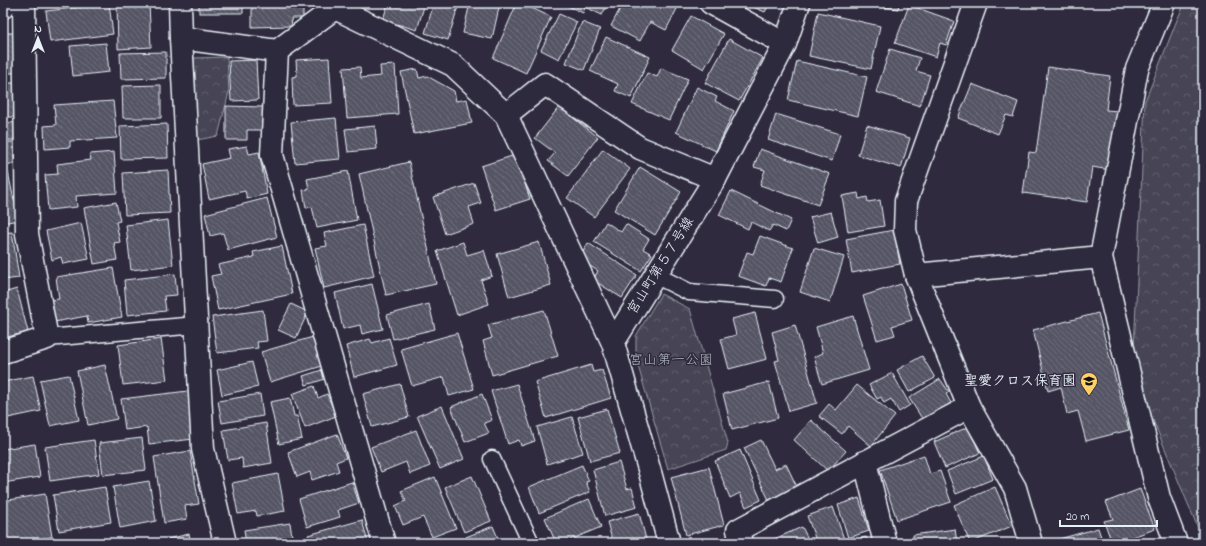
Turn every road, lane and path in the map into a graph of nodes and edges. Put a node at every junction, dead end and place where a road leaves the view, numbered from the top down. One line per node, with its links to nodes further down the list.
1 (6, 3): 9 (street)
2 (24, 3): 20 (street)
3 (180, 3): 10 (street)
4 (711, 3): 11 (street)
5 (799, 3): 11 (street, 宮山町第５７号線)
6 (976, 3): 17 (street)
7 (1164, 3): 15 (street)
8 (339, 5): 12 (street); 13 (street)
9 (3, 6)
10 (181, 38): 12 (street); 19 (street)
11 (785, 44): 14 (street, 宮山町第５７号線)
12 (277, 51): 27 (street)
13 (506, 115): 14 (street); 21 (street)
14 (715, 179): 16 (street, 宮山町第５７号線)
15 (1101, 257): 17 (street); 33 (street)
16 (655, 275): 18 (lane); 21 (street, 宮山町第５７号線)
17 (916, 275): 23 (street)
18 (775, 299)
19 (197, 325): 20 (lane); 26 (street)
20 (47, 338): 22 (street)
21 (613, 343): 29 (street)
22 (3, 352)
23 (969, 407): 25 (street); 32 (street)
24 (492, 459): 28 (lane)
25 (865, 462): 30 (street); 31 (street)
26 (225, 543)
27 (384, 543)
28 (531, 543)
29 (669, 543)
30 (741, 543)
31 (885, 543)
32 (1031, 543)
33 (1176, 543)

